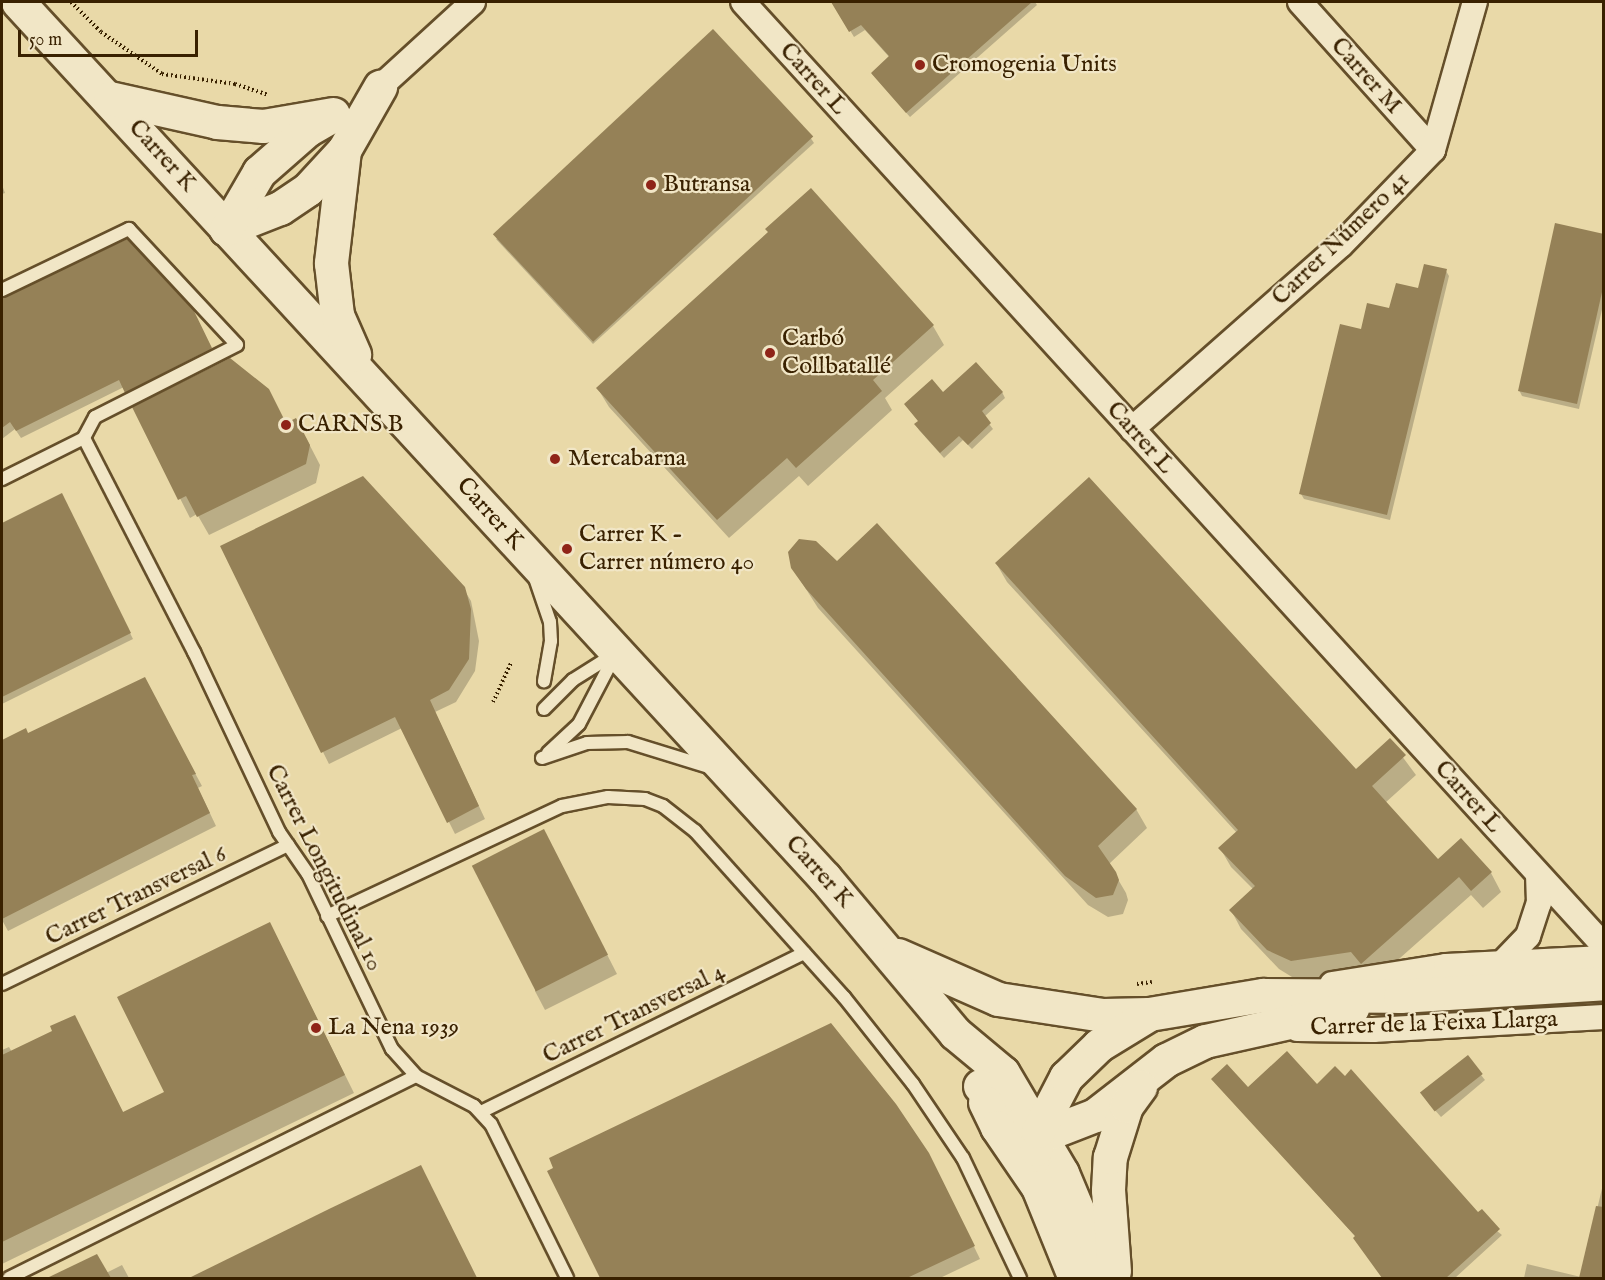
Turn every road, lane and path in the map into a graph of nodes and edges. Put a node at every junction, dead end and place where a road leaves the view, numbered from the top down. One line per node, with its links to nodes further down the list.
1 (18, 2): 9 (main road, Carrer K)
2 (71, 2): 8 (path)
3 (473, 2): 7 (street)
4 (743, 2): 16 (street, Carrer L)
5 (1300, 2): 12 (street, Carrer M)
6 (1474, 2): 12 (street, Carrer Número 41)
7 (380, 87): 10 (main road); 11 (main road)
8 (268, 95)
9 (110, 98): 10 (main road); 13 (main road, Carrer K)
10 (333, 114): 13 (main road)
11 (344, 150): 13 (main road); 15 (main road)
12 (1432, 150): 16 (street, Carrer Número 41)
13 (226, 229): 15 (main road, Carrer K)
14 (2, 290): 17 (lane)
15 (366, 378): 19 (main road, Carrer K)
16 (1132, 429): 27 (street, Carrer L)
17 (84, 438): 18 (lane); 26 (lane, Carrer Longitudinal 10)
18 (2, 479)
19 (529, 557): 20 (main road, Carrer K); 22 (lane)
20 (617, 653): 24 (lane); 25 (main road, Carrer K); 25 (lane)
21 (511, 663): 23 (path)
22 (544, 681)
23 (493, 702)
24 (544, 710)
25 (727, 774): 30 (main road, Carrer K)
26 (288, 845): 28 (lane, Carrer Longitudinal 10); 35 (lane, Carrer Transversal 6)
27 (1538, 874): 29 (street, Carrer L); 33 (street)
28 (327, 916): 31 (lane); 43 (lane, Carrer Longitudinal 10)
29 (1604, 946)
30 (889, 950): 38 (main road, Carrer de la Feixa Llarga); 41 (main road, Carrer K)
31 (804, 953): 45 (lane, Carrer Transversal 4); 50 (lane)
32 (1604, 958): 33 (street, Carrer de la Feixa Llarga)
33 (1513, 974): 34 (main road, Carrer de la Feixa Llarga); 36 (street, Carrer de la Feixa Llarga); 37 (main road, Carrer de la Feixa Llarga)
34 (1604, 983)
35 (2, 984)
36 (1263, 995): 37 (main road, Carrer de la Feixa Llarga); 38 (main road, Carrer de la Feixa Llarga)
37 (1400, 996): 40 (main road, Carrer de la Feixa Llarga)
38 (1149, 1014): 46 (main road, Carrer de la Feixa Llarga)
39 (1604, 1017): 40 (street, Carrer de la Feixa Llarga)
40 (1265, 1029): 42 (main road, Carrer de la Feixa Llarga)
41 (955, 1033): 44 (main road, Carrer K); 46 (main road, Carrer K)
42 (1159, 1066): 46 (main road, Carrer de la Feixa Llarga); 53 (main road, Carrer de la Feixa Llarga)
43 (416, 1076): 45 (lane, Carrer Longitudinal 10); 48 (lane)
44 (980, 1086): 46 (main road); 47 (main road, Carrer K)
45 (481, 1112): 49 (lane, Carrer Longitudinal 10)
46 (1038, 1131): 47 (main road, Carrer de la Feixa Llarga); 52 (main road, Carrer K)
47 (1038, 1187): 51 (main road, Carrer K)
48 (9, 1278)
49 (567, 1278)
50 (1020, 1278)
51 (1075, 1278)
52 (1106, 1278)
53 (1114, 1278)

